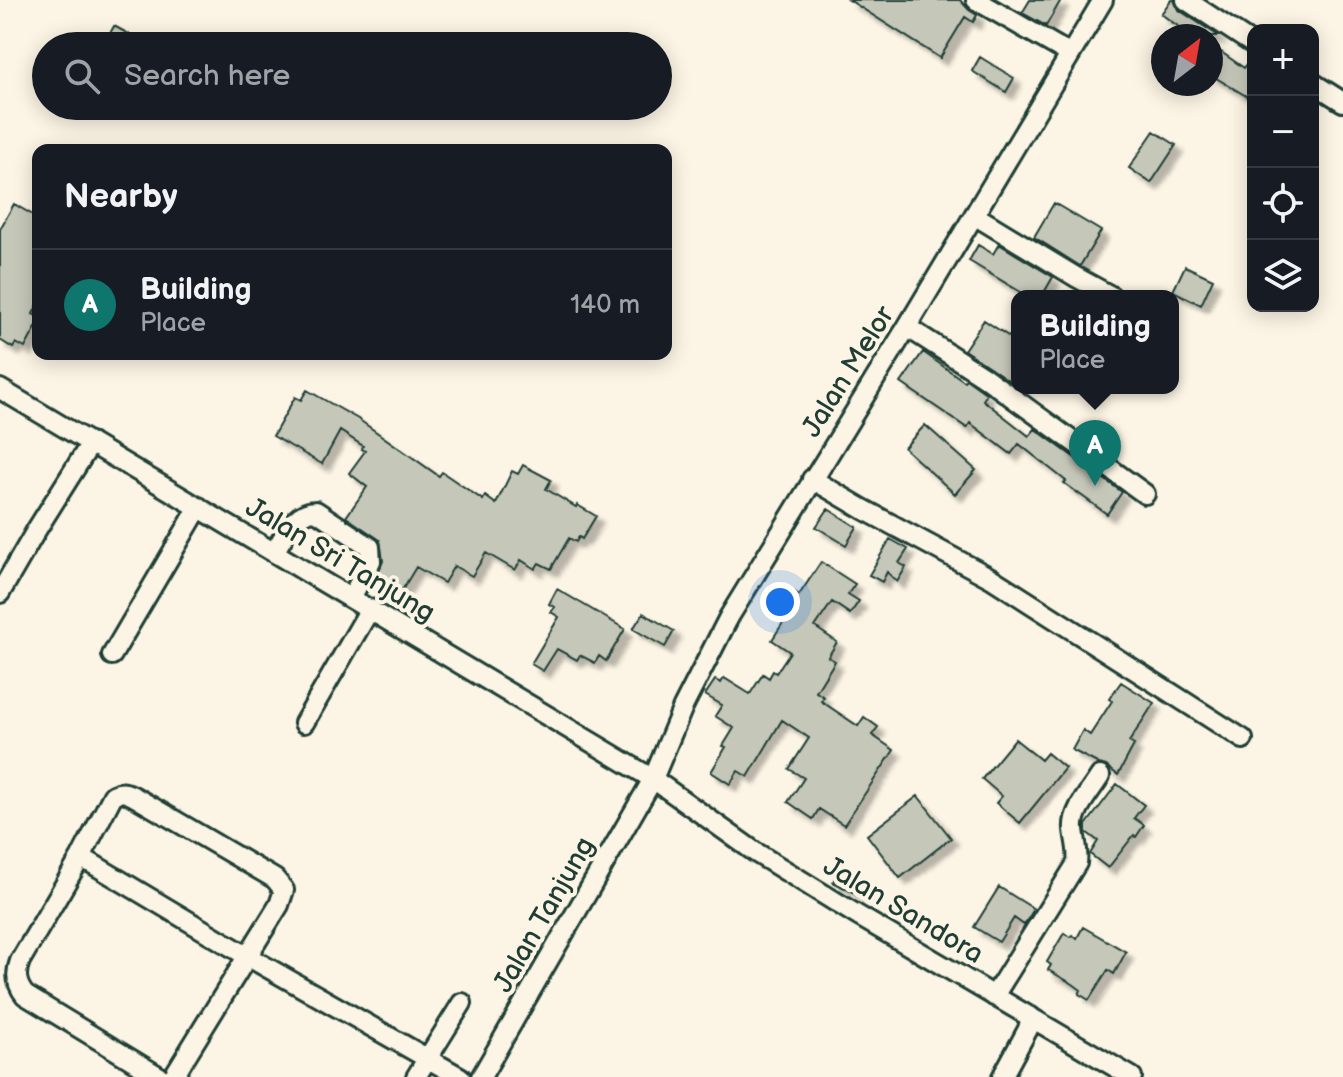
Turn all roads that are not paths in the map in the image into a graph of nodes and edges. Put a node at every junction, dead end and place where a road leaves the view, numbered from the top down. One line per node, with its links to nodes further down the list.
1 (976, 0): 5 (street)
2 (1103, 0): 5 (street, Jalan Melor)
3 (1186, 0): 4 (street)
4 (1247, 40)
5 (1070, 54): 8 (street, Jalan Melor)
6 (1319, 87): 7 (street)
7 (1343, 102)
8 (974, 215): 9 (street); 10 (street, Jalan Melor)
9 (1100, 290)
10 (907, 327): 13 (street, Jalan Melor); 14 (street)
11 (3, 397): 12 (street, Jalan Sri Tanjung)
12 (91, 443): 15 (street, Jalan Sri Tanjung); 17 (street)
13 (812, 479): 22 (street); 24 (street, Jalan Melor)
14 (1145, 494)
15 (199, 507): 16 (street, Jalan Sri Tanjung); 20 (street)
16 (274, 552): 18 (street, Jalan Sri Tanjung); 18 (street)
17 (0, 593)
18 (351, 598): 19 (street, Jalan Sri Tanjung)
19 (363, 622): 21 (street); 24 (street, Jalan Sri Tanjung)
20 (112, 655)
21 (304, 723)
22 (1243, 739)
23 (1100, 776): 27 (street)
24 (653, 779): 27 (street, Jalan Sandora); 36 (street, Jalan Tanjung)
25 (81, 857): 26 (street); 26 (street); 32 (street)
26 (247, 956): 30 (street); 33 (street)
27 (994, 996): 29 (street, Jalan Sandora)
28 (462, 1003): 30 (street)
29 (1030, 1023): 31 (street); 37 (street, Jalan Sandora)
30 (434, 1063): 34 (street); 35 (street)
31 (1007, 1070)
32 (160, 1077)
33 (173, 1077)
34 (416, 1077)
35 (460, 1077)
36 (481, 1077)
37 (1132, 1077)

